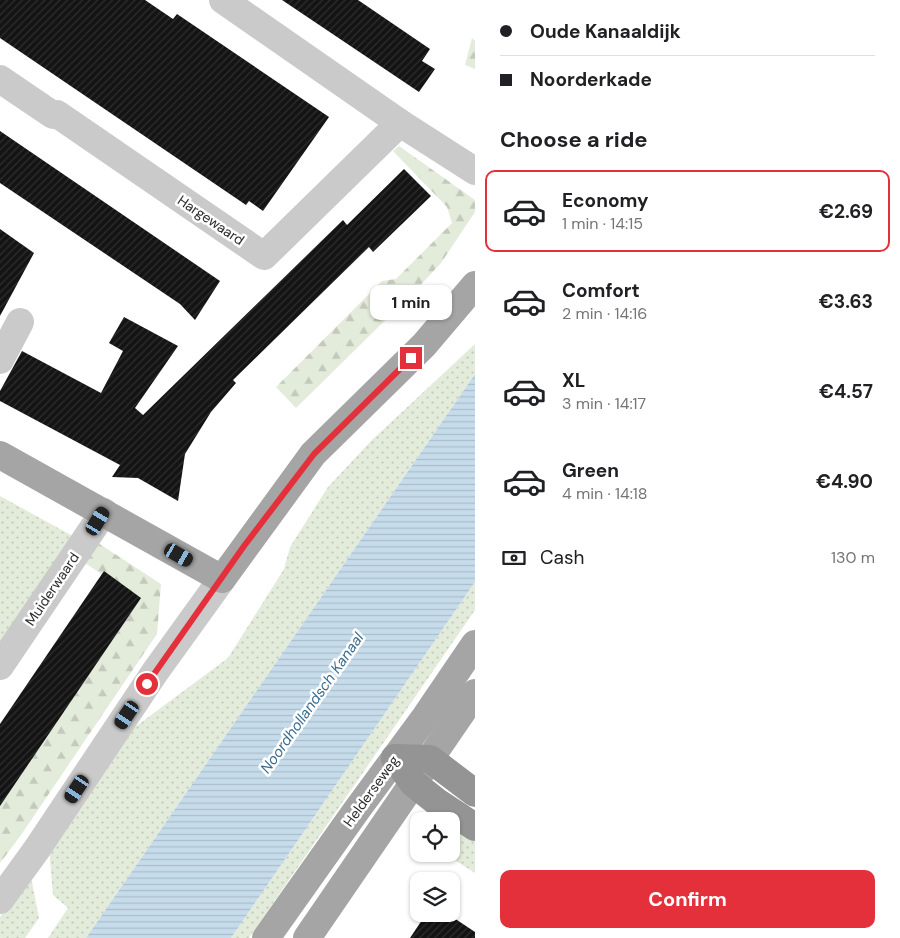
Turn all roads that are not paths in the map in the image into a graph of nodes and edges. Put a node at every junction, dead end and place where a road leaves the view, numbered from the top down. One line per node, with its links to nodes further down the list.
1 (223, 0): 3 (street)
2 (0, 79): 3 (street, Hargewaard)
3 (400, 123): 4 (street)
4 (475, 171)
5 (475, 285): 10 (main road)
6 (20, 322): 7 (street)
7 (0, 360)
8 (0, 455): 9 (main road)
9 (104, 512): 10 (main road); 12 (street, Muiderwaard)
10 (222, 579): 19 (street)
11 (475, 644): 14 (main road, Helderseweg)
12 (0, 666)
13 (475, 692): 15 (main road)
14 (395, 758): 15 (highway); 16 (highway); 20 (main road, Helderseweg)
15 (430, 759): 16 (main road); 17 (highway)
16 (413, 783): 18 (highway); 21 (main road)
17 (475, 792)
18 (475, 826)
19 (0, 900)
20 (266, 938)
21 (307, 938)

